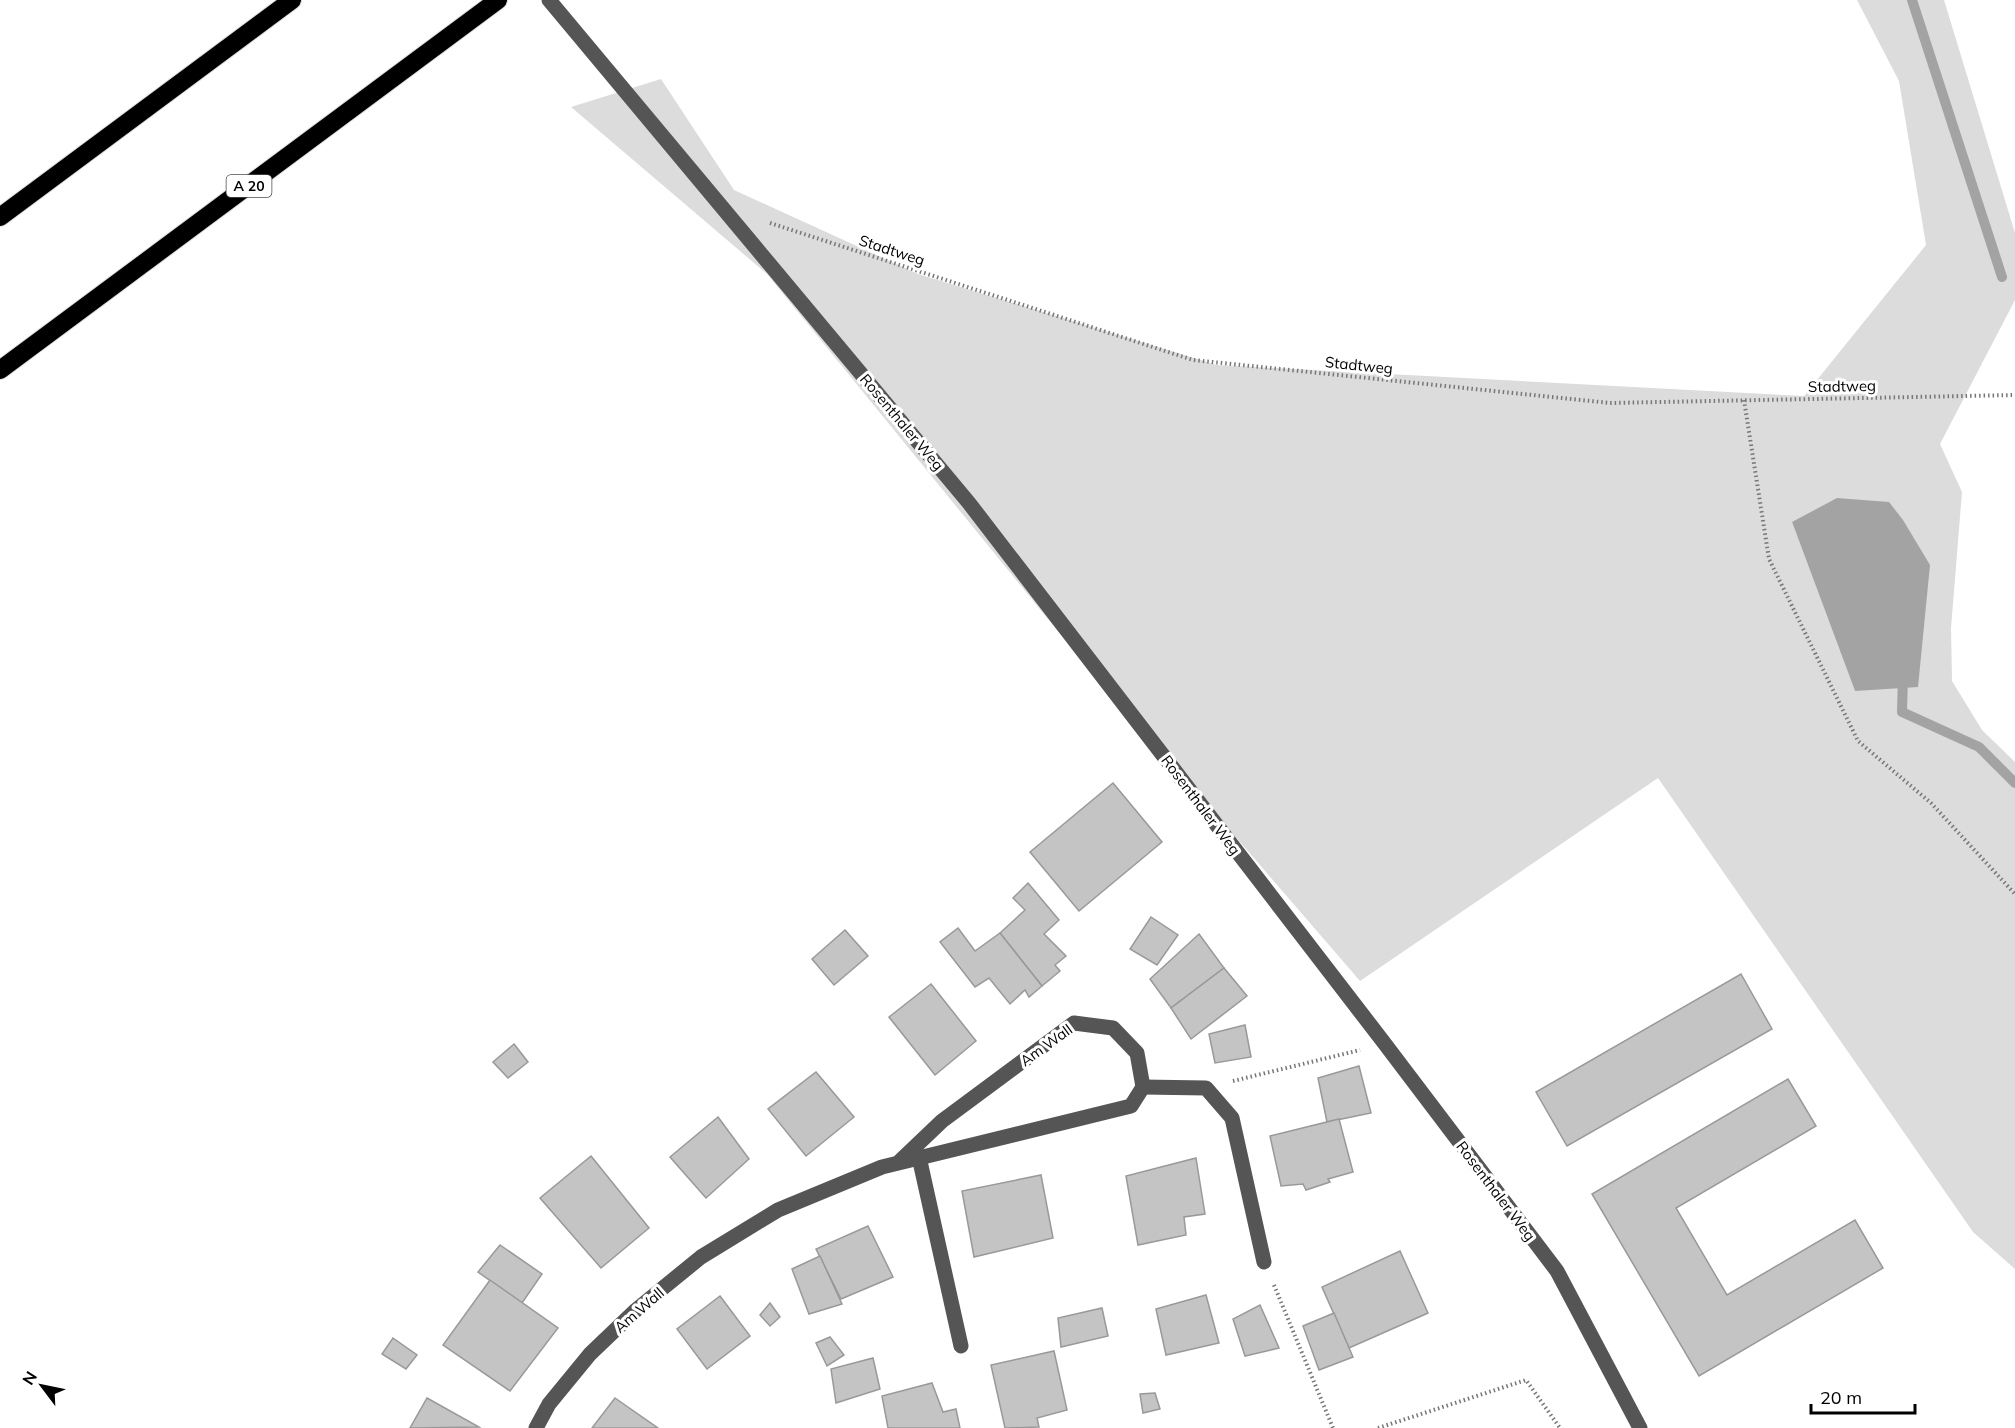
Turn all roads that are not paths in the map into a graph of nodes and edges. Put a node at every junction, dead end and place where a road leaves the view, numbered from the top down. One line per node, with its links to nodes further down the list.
1 (292, 0): 4 (highway)
2 (498, 0): 5 (highway, A 20)
3 (549, 0): 12 (street, Rosenthaler Weg)
4 (0, 217)
5 (0, 370)
6 (1143, 1087): 7 (street, Am Wall); 8 (street, Am Wall); 9 (street)
7 (919, 1157): 8 (street, Am Wall); 10 (street)
8 (899, 1162): 11 (street, Am Wall)
9 (1264, 1262)
10 (961, 1346)
11 (536, 1428)
12 (1640, 1428)

